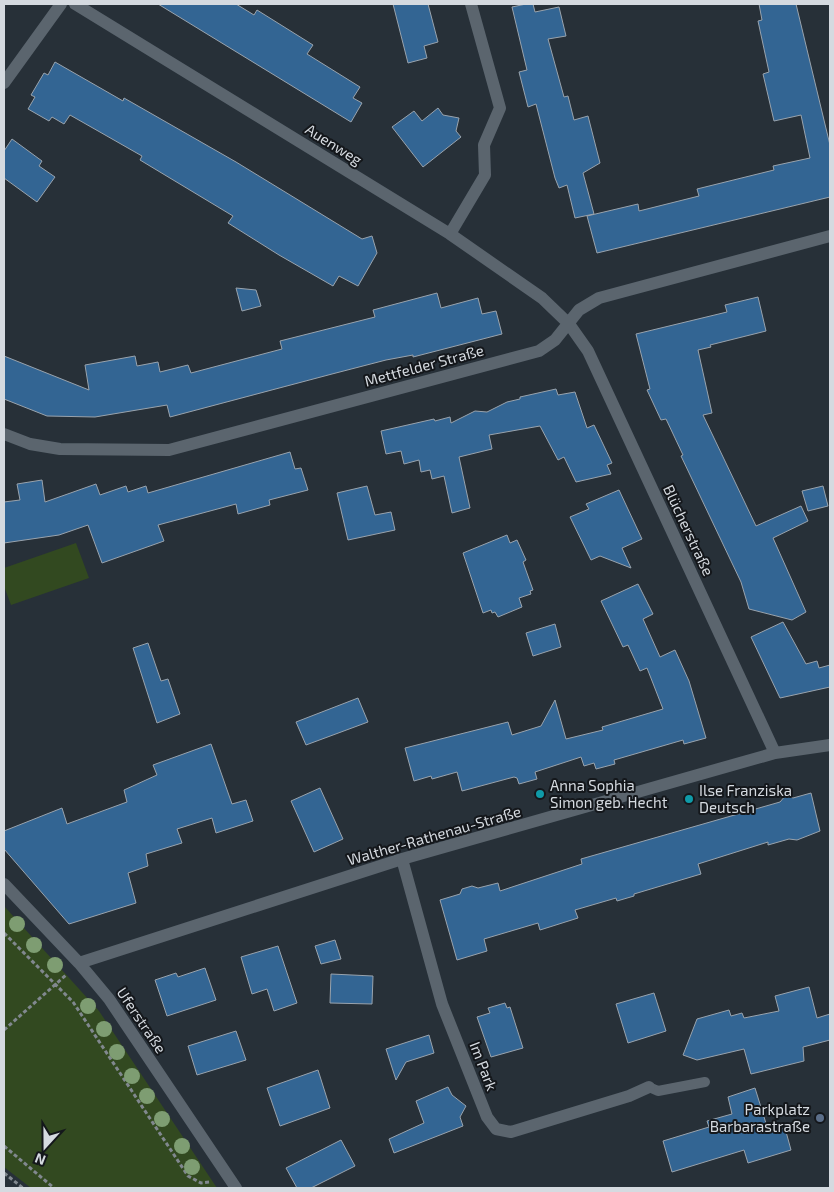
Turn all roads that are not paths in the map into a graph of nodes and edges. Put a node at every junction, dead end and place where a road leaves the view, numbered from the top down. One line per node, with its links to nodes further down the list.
1 (61, 4): 4 (street)
2 (75, 4): 5 (street, Auenweg)
3 (471, 4): 5 (street)
4 (4, 83)
5 (450, 234): 7 (street, Auenweg)
6 (830, 236): 7 (street, Mettfelder Straße)
7 (569, 324): 8 (street, Mettfelder Straße); 10 (street, Blücherstraße)
8 (4, 434)
9 (830, 745): 10 (street, Walther-Rathenau-Straße)
10 (774, 753): 11 (street, Walther-Rathenau-Straße)
11 (402, 859): 13 (street, Walther-Rathenau-Straße); 15 (street, Im Park)
12 (4, 884): 13 (street, Uferstraße)
13 (79, 963): 16 (street, Uferstraße)
14 (704, 1082): 15 (lane)
15 (649, 1087)
16 (236, 1188)

